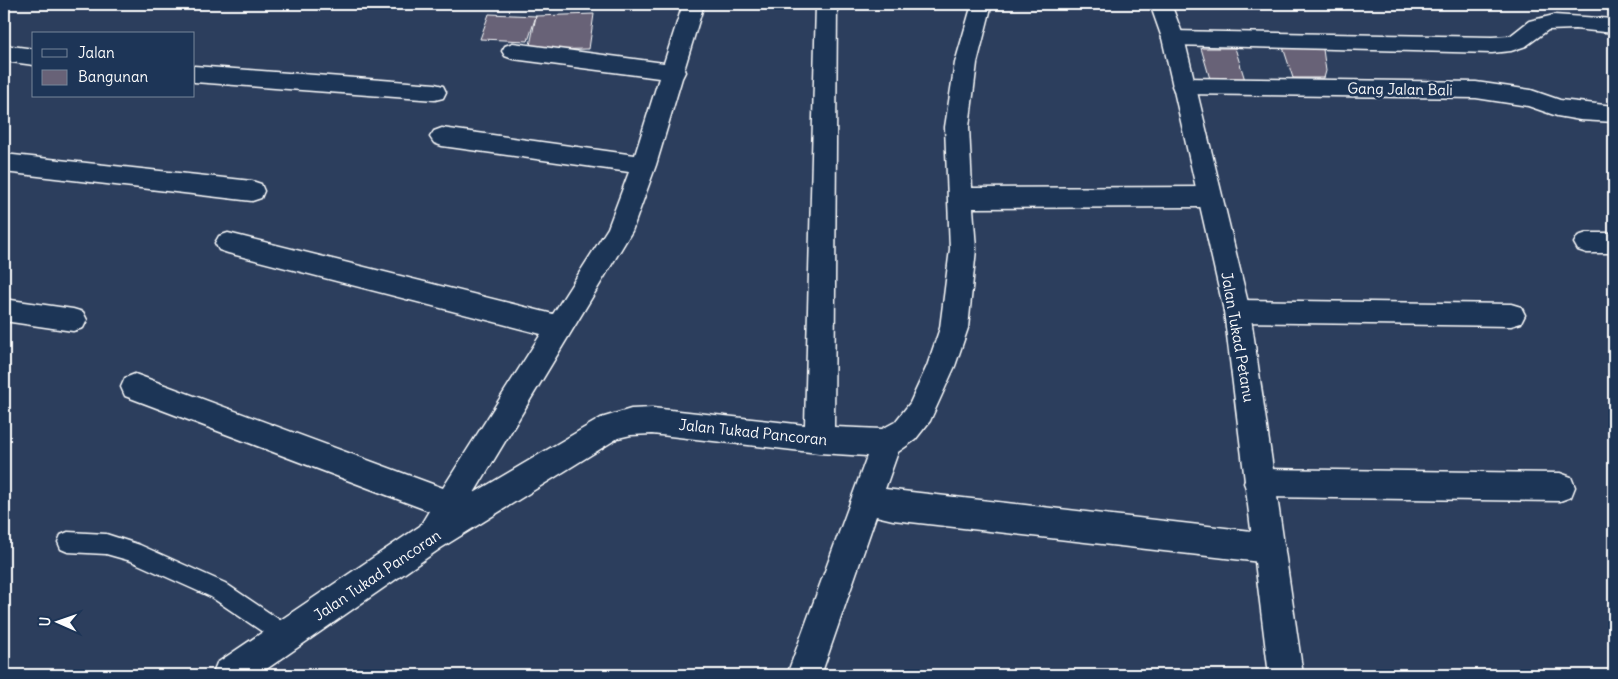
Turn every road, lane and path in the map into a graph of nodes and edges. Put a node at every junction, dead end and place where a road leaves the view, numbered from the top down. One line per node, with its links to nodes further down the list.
1 (693, 4): 10 (street)
2 (826, 4): 30 (street)
3 (982, 4): 20 (street)
4 (1161, 4): 6 (street, Jalan Tukad Petanu)
5 (1614, 26): 6 (street)
6 (1172, 38): 12 (street, Jalan Tukad Petanu)
7 (512, 51): 10 (street)
8 (4, 53): 9 (street)
9 (32, 56)
10 (674, 72): 17 (street)
11 (195, 74): 13 (street)
12 (1183, 86): 14 (street, Gang Jalan Bali); 19 (street, Jalan Tukad Petanu)
13 (435, 92)
14 (1614, 114)
15 (442, 137): 17 (street)
16 (4, 163): 18 (street)
17 (644, 165): 28 (street)
18 (252, 191)
19 (1209, 197): 20 (street); 25 (street, Jalan Tukad Petanu)
20 (961, 198): 31 (street)
21 (228, 243): 28 (street)
22 (1587, 243): 23 (street)
23 (1614, 243)
24 (4, 310): 27 (street)
25 (1236, 312): 26 (street); 32 (street, Jalan Tukad Petanu)
26 (1511, 315)
27 (73, 320)
28 (560, 327): 35 (street)
29 (135, 387): 35 (street)
30 (819, 440): 31 (street, Jalan Tukad Pancoran); 36 (street, Jalan Tukad Pancoran)
31 (886, 443): 34 (street)
32 (1259, 483): 33 (street); 38 (street, Jalan Tukad Petanu)
33 (1560, 487)
34 (866, 499): 38 (street); 41 (street)
35 (450, 505): 36 (street)
36 (430, 537): 39 (street, Jalan Tukad Pancoran)
37 (68, 542): 39 (lane)
38 (1269, 548): 42 (street, Jalan Tukad Petanu)
39 (286, 636): 40 (street, Jalan Tukad Pancoran)
40 (229, 675)
41 (804, 675)
42 (1286, 675)

